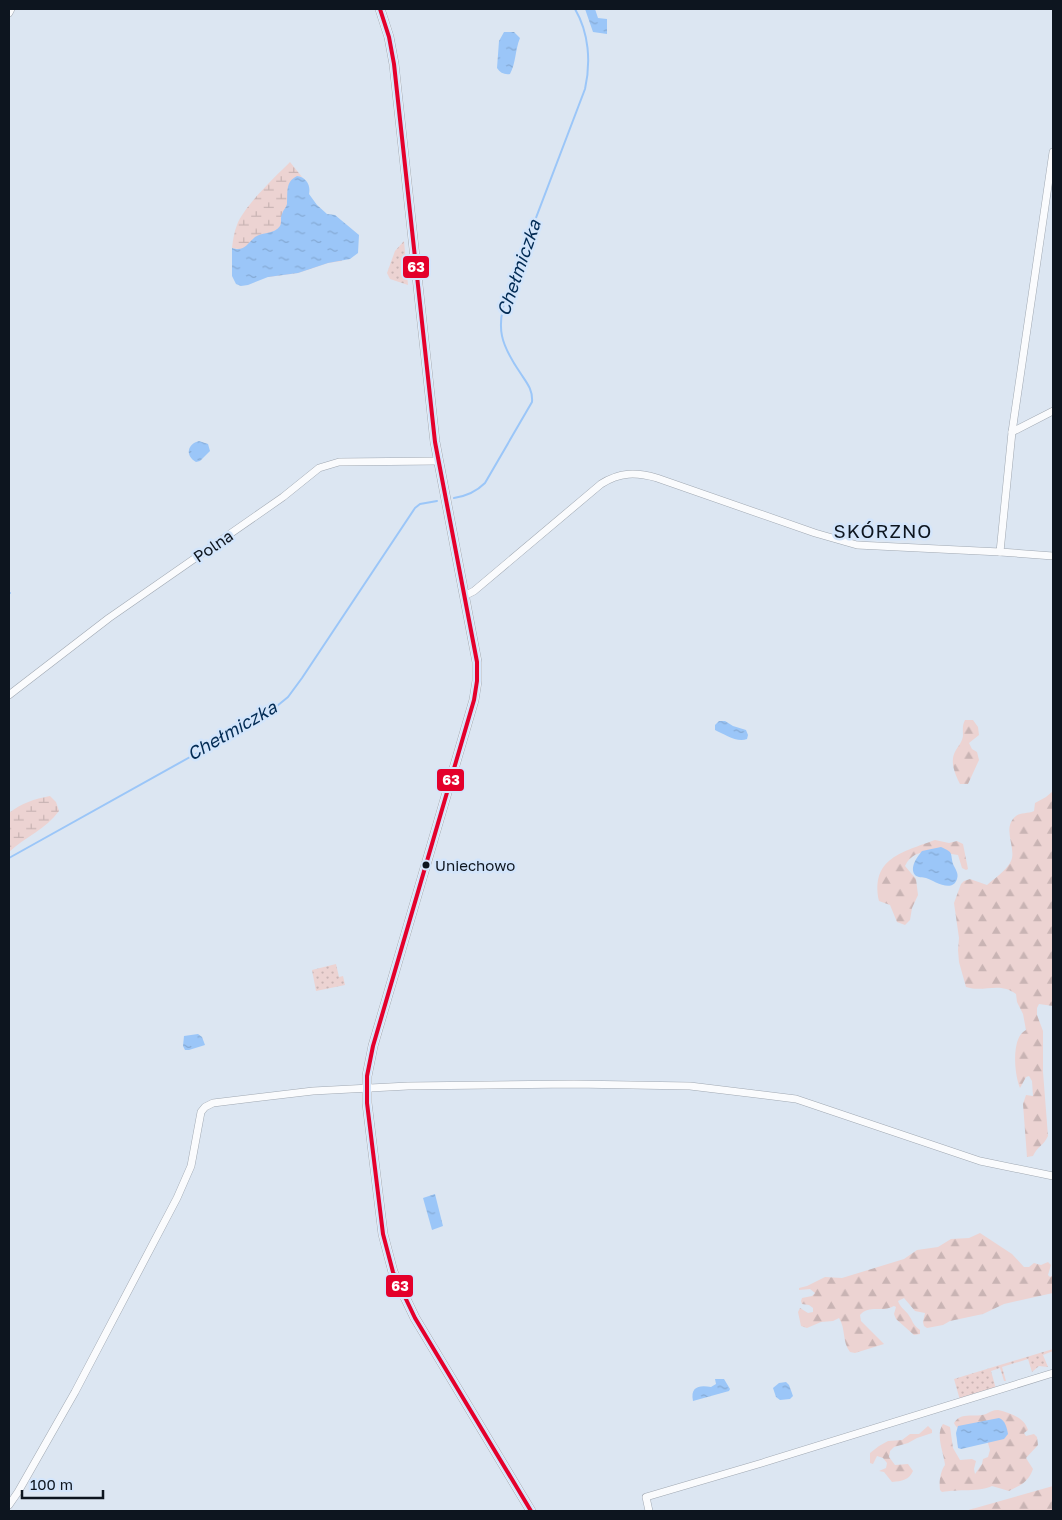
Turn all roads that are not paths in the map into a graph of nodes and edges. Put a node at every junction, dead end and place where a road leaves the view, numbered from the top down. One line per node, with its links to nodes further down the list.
1 (11, 9): 3 (street)
2 (380, 9): 7 (main road)
3 (9, 14)
4 (1053, 152): 6 (street)
5 (1053, 411): 6 (street)
6 (1012, 432): 8 (street)
7 (438, 461): 10 (main road); 11 (street, Polna)
8 (1000, 552): 9 (street); 10 (street)
9 (1053, 556)
10 (464, 596): 12 (main road)
11 (9, 695)
12 (366, 1088): 13 (street); 15 (street); 16 (main road)
13 (1053, 1176)
14 (1053, 1374): 17 (street)
15 (9, 1505)
16 (531, 1511)
17 (649, 1511)

